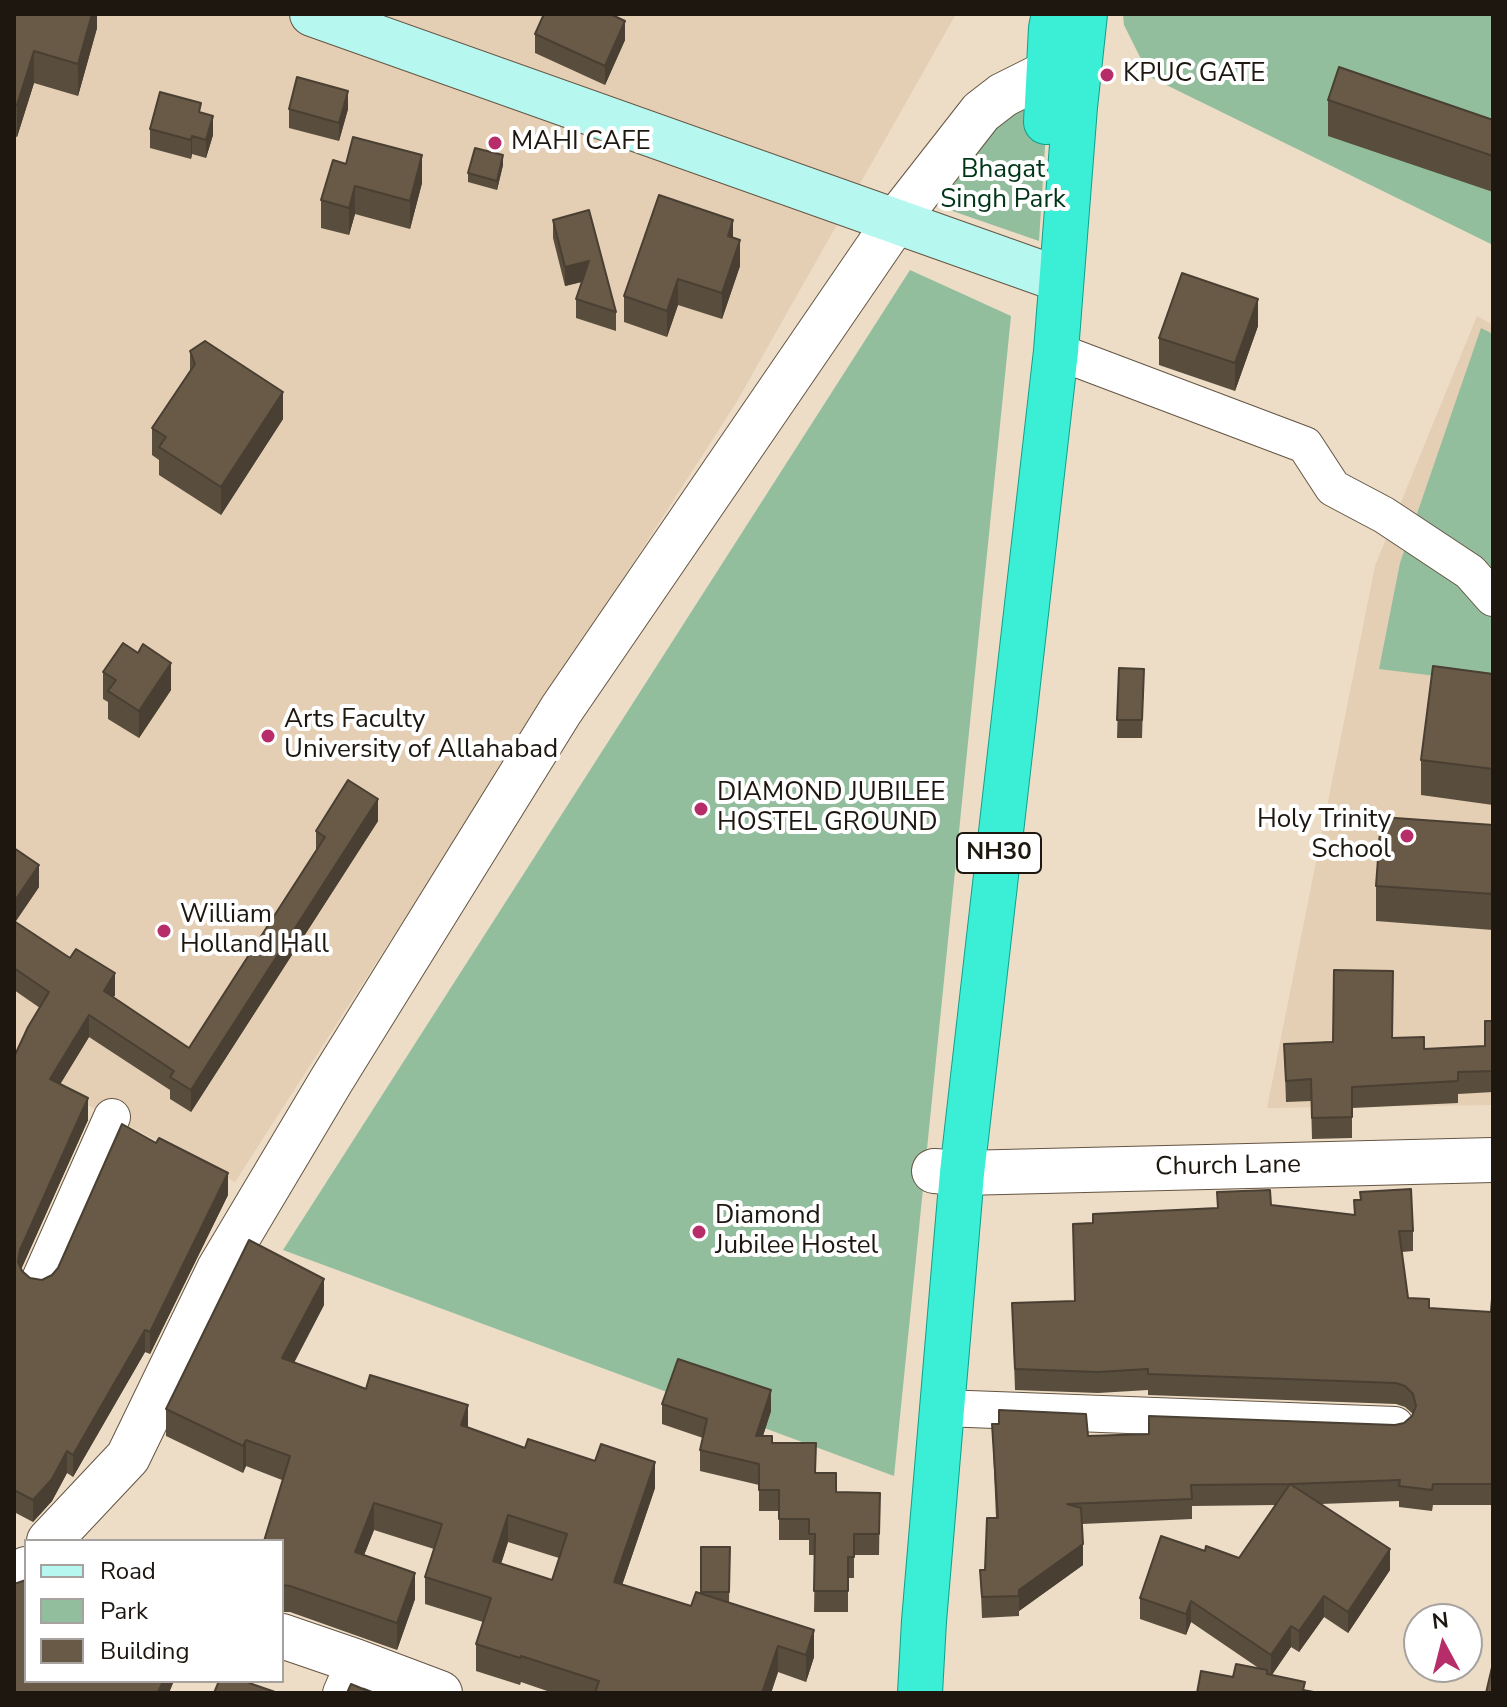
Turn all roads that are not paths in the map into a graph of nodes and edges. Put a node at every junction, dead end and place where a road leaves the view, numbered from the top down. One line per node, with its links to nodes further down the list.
1 (312, 14): 5 (main road)
2 (1054, 14): 4 (highway)
3 (1085, 14): 6 (highway, NH30)
4 (1049, 72): 5 (street); 6 (highway)
5 (895, 222): 6 (main road); 15 (street)
6 (1048, 276): 7 (highway, NH30); 11 (highway)
7 (1056, 351): 8 (street); 11 (highway, NH30)
8 (1493, 598)
9 (112, 1117): 12 (street)
10 (1493, 1160): 11 (street, Church Lane)
11 (948, 1172): 13 (highway, NH30); 19 (highway)
12 (39, 1281)
13 (942, 1408): 14 (street); 20 (highway, NH30)
14 (1395, 1425)
15 (51, 1539)
16 (284, 1637): 17 (street)
17 (348, 1677): 18 (street)
18 (440, 1693)
19 (891, 1693)
20 (920, 1693)

